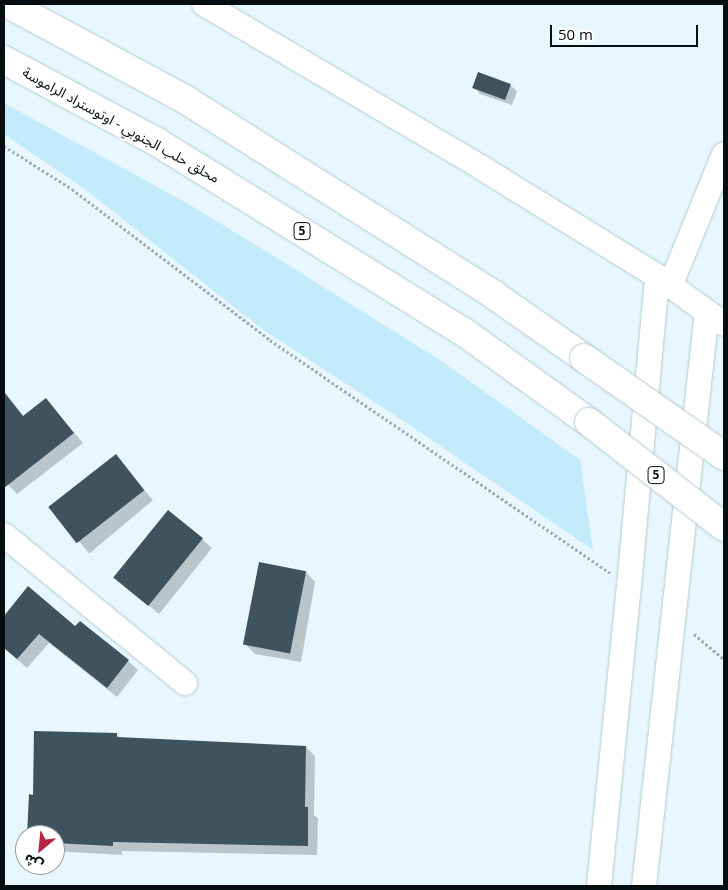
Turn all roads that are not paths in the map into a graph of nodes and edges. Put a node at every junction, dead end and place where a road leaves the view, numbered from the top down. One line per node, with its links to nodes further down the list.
1 (8, 4): 7 (highway, bridge)
2 (204, 4): 5 (street)
3 (4, 60): 8 (highway, محلق حلب الجنوبي - اوتوستراد الراموسة / 5, bridge)
4 (724, 154): 5 (street)
5 (664, 280): 6 (street); 11 (street)
6 (715, 318): 12 (street)
7 (724, 456)
8 (724, 527)
9 (4, 535): 10 (street)
10 (185, 683)
11 (599, 886)
12 (644, 886)

